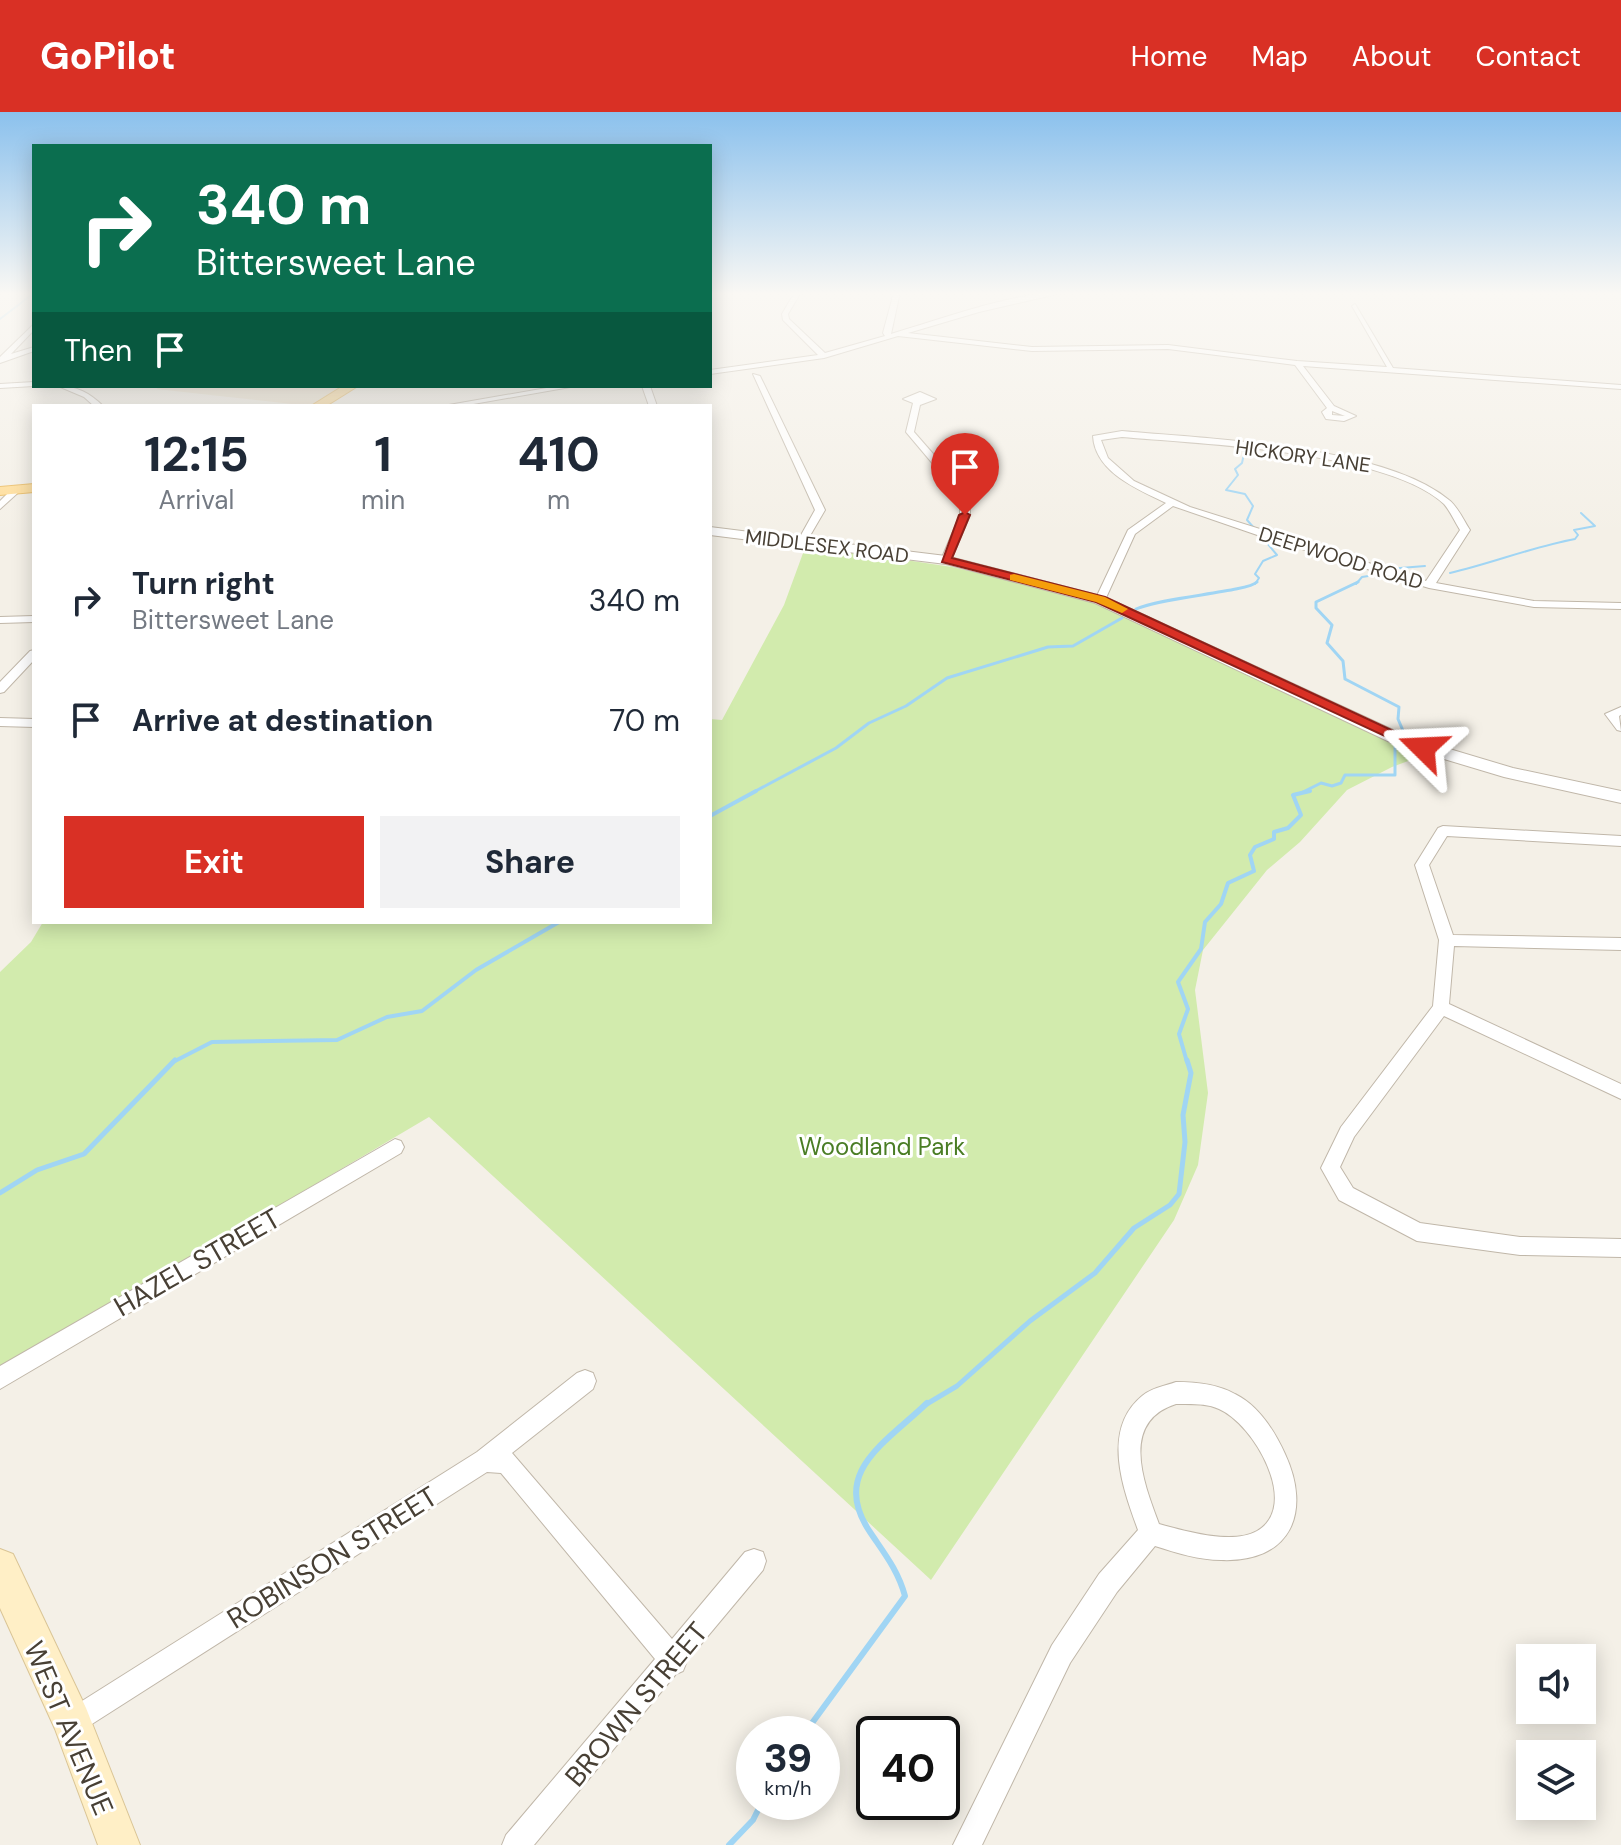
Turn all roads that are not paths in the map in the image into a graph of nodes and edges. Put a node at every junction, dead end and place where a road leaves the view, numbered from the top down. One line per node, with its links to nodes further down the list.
1 (754, 373): 24 (street)
2 (1304, 373): 17 (street)
3 (1458, 373): 6 (street)
4 (32, 384): 5 (street)
5 (0, 386)
6 (1621, 387)
7 (68, 388): 13 (street)
8 (348, 388): 14 (main road)
9 (524, 388): 11 (street)
10 (555, 388): 11 (street)
11 (529, 391): 15 (street); 16 (street)
12 (917, 403): 25 (street)
13 (97, 404)
14 (320, 404)
15 (458, 404)
16 (538, 404)
17 (1331, 408)
18 (1099, 435): 21 (street, DEEPWOOD ROAD); 26 (street, HICKORY LANE)
19 (32, 488): 20 (main road)
20 (8, 490): 22 (street)
21 (1171, 503): 26 (street, DEEPWOOD ROAD); 27 (street)
22 (0, 506)
23 (712, 531): 24 (street, MIDDLESEX ROAD)
24 (801, 544): 25 (street, MIDDLESEX ROAD)
25 (946, 560): 27 (street, MIDDLESEX ROAD)
26 (1429, 585): 28 (street, DEEPWOOD ROAD)
27 (1100, 600): 37 (street, MIDDLESEX ROAD)
28 (1621, 606)
29 (32, 617): 30 (street)
30 (0, 620)
31 (32, 655): 32 (street)
32 (0, 689)
33 (1621, 711): 36 (street)
34 (0, 722): 35 (street)
35 (32, 723)
36 (1621, 727)
37 (1621, 797)
38 (1621, 841): 39 (street)
39 (1447, 940): 40 (street); 41 (street)
40 (1621, 944)
41 (1441, 1007): 42 (street); 44 (street)
42 (1621, 1092)
43 (395, 1147): 45 (street, HAZEL STREET)
44 (1621, 1248)
45 (0, 1378)
46 (585, 1381): 47 (street, ROBINSON STREET)
47 (485, 1460): 51 (street); 52 (street, ROBINSON STREET)
48 (1151, 1533): 48 (street); 55 (street)
49 (754, 1561): 51 (street, BROWN STREET)
50 (5, 1594): 52 (main road, WEST AVENUE)
51 (674, 1662): 54 (street, BROWN STREET)
52 (72, 1722): 53 (main road, WEST AVENUE)
53 (116, 1844)
54 (516, 1845)
55 (967, 1845)

